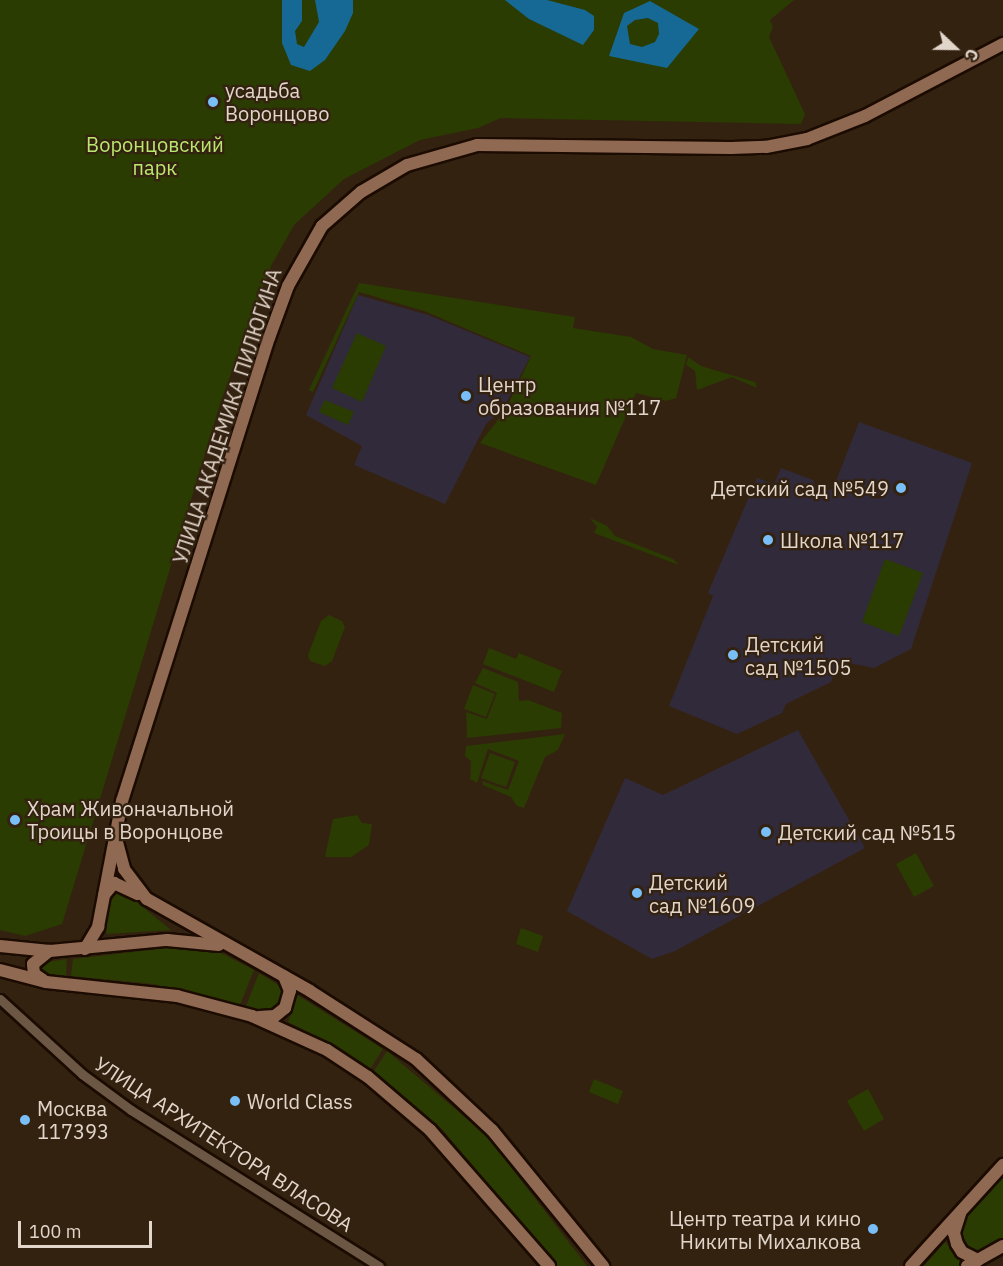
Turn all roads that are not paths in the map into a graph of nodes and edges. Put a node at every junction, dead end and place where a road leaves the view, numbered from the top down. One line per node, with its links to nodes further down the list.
1 (1003, 44): 2 (street, УЛИЦА АКАДЕМИКА ПИЛЮГИНА)
2 (115, 836): 3 (street, УЛИЦА АКАДЕМИКА ПИЛЮГИНА); 4 (street, УЛИЦА АКАДЕМИКА ПИЛЮГИНА)
3 (102, 898): 4 (street); 7 (street, УЛИЦА АКАДЕМИКА ПИЛЮГИНА)
4 (147, 899): 5 (street, УЛИЦА АКАДЕМИКА ПИЛЮГИНА)
5 (225, 945): 7 (street, УЛИЦА АКАДЕМИКА ПИЛЮГИНА); 10 (street, УЛИЦА АКАДЕМИКА ПИЛЮГИНА)
6 (0, 946): 8 (street, УЛИЦА АКАДЕМИКА ПИЛЮГИНА)
7 (85, 949): 8 (street, УЛИЦА АКАДЕМИКА ПИЛЮГИНА)
8 (50, 951): 11 (street)
9 (1, 971): 11 (street)
10 (284, 976): 13 (street); 20 (street, УЛИЦА АКАДЕМИКА ПИЛЮГИНА)
11 (46, 982): 13 (street)
12 (0, 999): 18 (street, УЛИЦА АРХИТЕКТОРА ВЛАСОВА)
13 (252, 1016): 19 (street)
14 (1003, 1165): 15 (street)
15 (963, 1208): 17 (street); 21 (street)
16 (1003, 1246): 17 (street)
17 (973, 1263)
18 (379, 1266)
19 (549, 1266)
20 (603, 1266)
21 (911, 1266)

